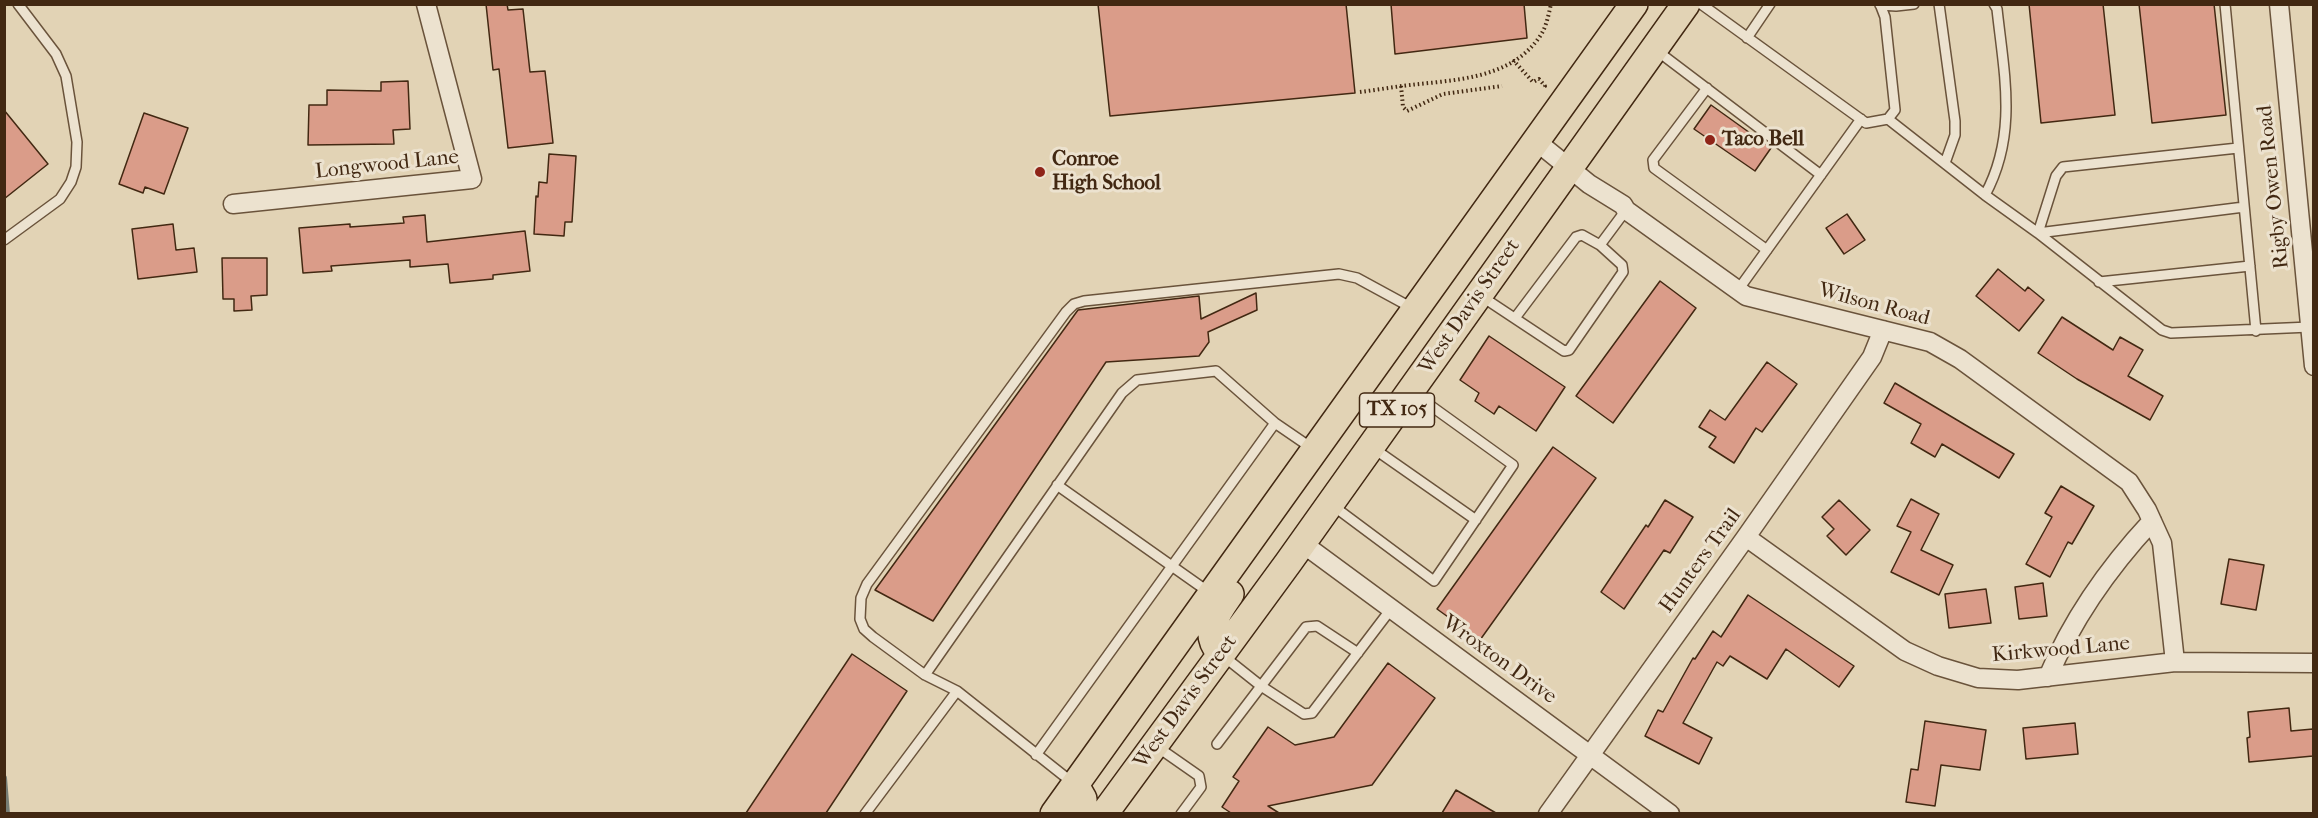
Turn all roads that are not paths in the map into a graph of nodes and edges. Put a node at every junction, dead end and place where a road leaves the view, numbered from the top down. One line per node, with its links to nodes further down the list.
1 (18, 4): 28 (lane)
2 (425, 4): 24 (street, Longwood Lane)
3 (1634, 4): 18 (main road, West Davis Street / TX 105)
4 (1686, 4): 14 (main road, West Davis Street / TX 105)
5 (1701, 4): 13 (lane)
6 (1770, 4): 13 (lane)
7 (1914, 4): 12 (lane)
8 (1939, 4): 20 (lane)
9 (1994, 4): 23 (lane)
10 (2225, 4): 19 (lane)
11 (2279, 4): 31 (street, Rigby Owen Road)
12 (1880, 5): 17 (lane)
13 (1748, 38): 16 (lane)
14 (1654, 48): 15 (lane); 21 (main road, West Davis Street / TX 105)
15 (1707, 88): 22 (lane); 30 (lane)
16 (1861, 119): 17 (lane); 22 (lane)
17 (1888, 119): 20 (lane)
18 (1536, 141): 21 (street, Wilson Road); 36 (main road, West Davis Street / TX 105)
19 (2238, 148): 25 (lane); 27 (lane)
20 (1945, 163): 23 (lane)
21 (1569, 168): 26 (street, Wilson Road); 35 (main road, West Davis Street / TX 105)
22 (1821, 175): 30 (lane)
23 (1985, 195): 27 (lane)
24 (233, 204)
25 (2244, 207): 27 (lane); 32 (lane)
26 (1626, 210): 29 (lane); 34 (street, Wilson Road)
27 (2037, 232): 33 (lane)
28 (4, 240)
29 (1600, 245): 37 (lane); 37 (lane)
30 (1767, 250): 34 (lane)
31 (2308, 255): 38 (street, Rigby Owen Road)
32 (2250, 266): 33 (lane); 40 (lane)
33 (2099, 282): 40 (lane)
34 (1738, 290): 39 (street, Wilson Road)
35 (1479, 294): 37 (lane); 42 (main road, West Davis Street / TX 105)
36 (1416, 310): 43 (main road, West Davis Street / TX 105); 60 (lane)
37 (1515, 318)
38 (2310, 327): 40 (lane); 41 (street, Rigby Owen Road)
39 (1883, 330): 50 (street, Wilson Road); 51 (street, Hunters Trail)
40 (2256, 331)
41 (2313, 366)
42 (1410, 391): 45 (main road, West Davis Street / TX 105); 49 (lane)
43 (1345, 409): 46 (main road, West Davis Street / TX 105); 57 (main road)
44 (1275, 423): 46 (lane); 47 (lane); 53 (lane)
45 (1371, 447): 48 (main road, West Davis Street / TX 105); 49 (lane)
46 (1315, 451): 54 (main road, West Davis Street / TX 105)
47 (1057, 485): 53 (lane); 60 (lane)
48 (1330, 504): 49 (lane); 52 (main road, West Davis Street / TX 105)
49 (1476, 520)
50 (2152, 521): 58 (street, Wilson Road); 61 (street)
51 (1746, 537): 61 (street, Kirkwood Lane); 66 (street, Hunters Trail)
52 (1302, 543): 55 (street, Wroxton Drive); 57 (main road, West Davis Street / TX 105)
53 (1172, 565): 54 (lane); 67 (lane)
54 (1212, 595): 68 (main road, West Davis Street / TX 105)
55 (1391, 609): 56 (lane); 66 (street, Wroxton Drive)
56 (1358, 653): 62 (lane); 62 (lane)
57 (1221, 654): 62 (lane); 65 (main road, West Davis Street / TX 105)
58 (2175, 662): 59 (street, Kirkwood Lane); 61 (street, Kirkwood Lane)
59 (2313, 663)
60 (925, 675): 63 (lane)
61 (2048, 677)
62 (1261, 686): 64 (lane)
63 (957, 691): 67 (lane); 69 (lane)
64 (1217, 744)
65 (1154, 745): 72 (main road, West Davis Street / TX 105); 73 (lane)
66 (1590, 754): 74 (street, Hunters Trail); 75 (street, Wroxton Drive)
67 (1036, 755): 68 (lane)
68 (1075, 785): 70 (main road, West Davis Street / TX 105); 71 (main road)
69 (865, 813)
70 (1054, 813)
71 (1082, 813)
72 (1104, 813)
73 (1181, 813)
74 (1548, 813)
75 (1670, 813)

